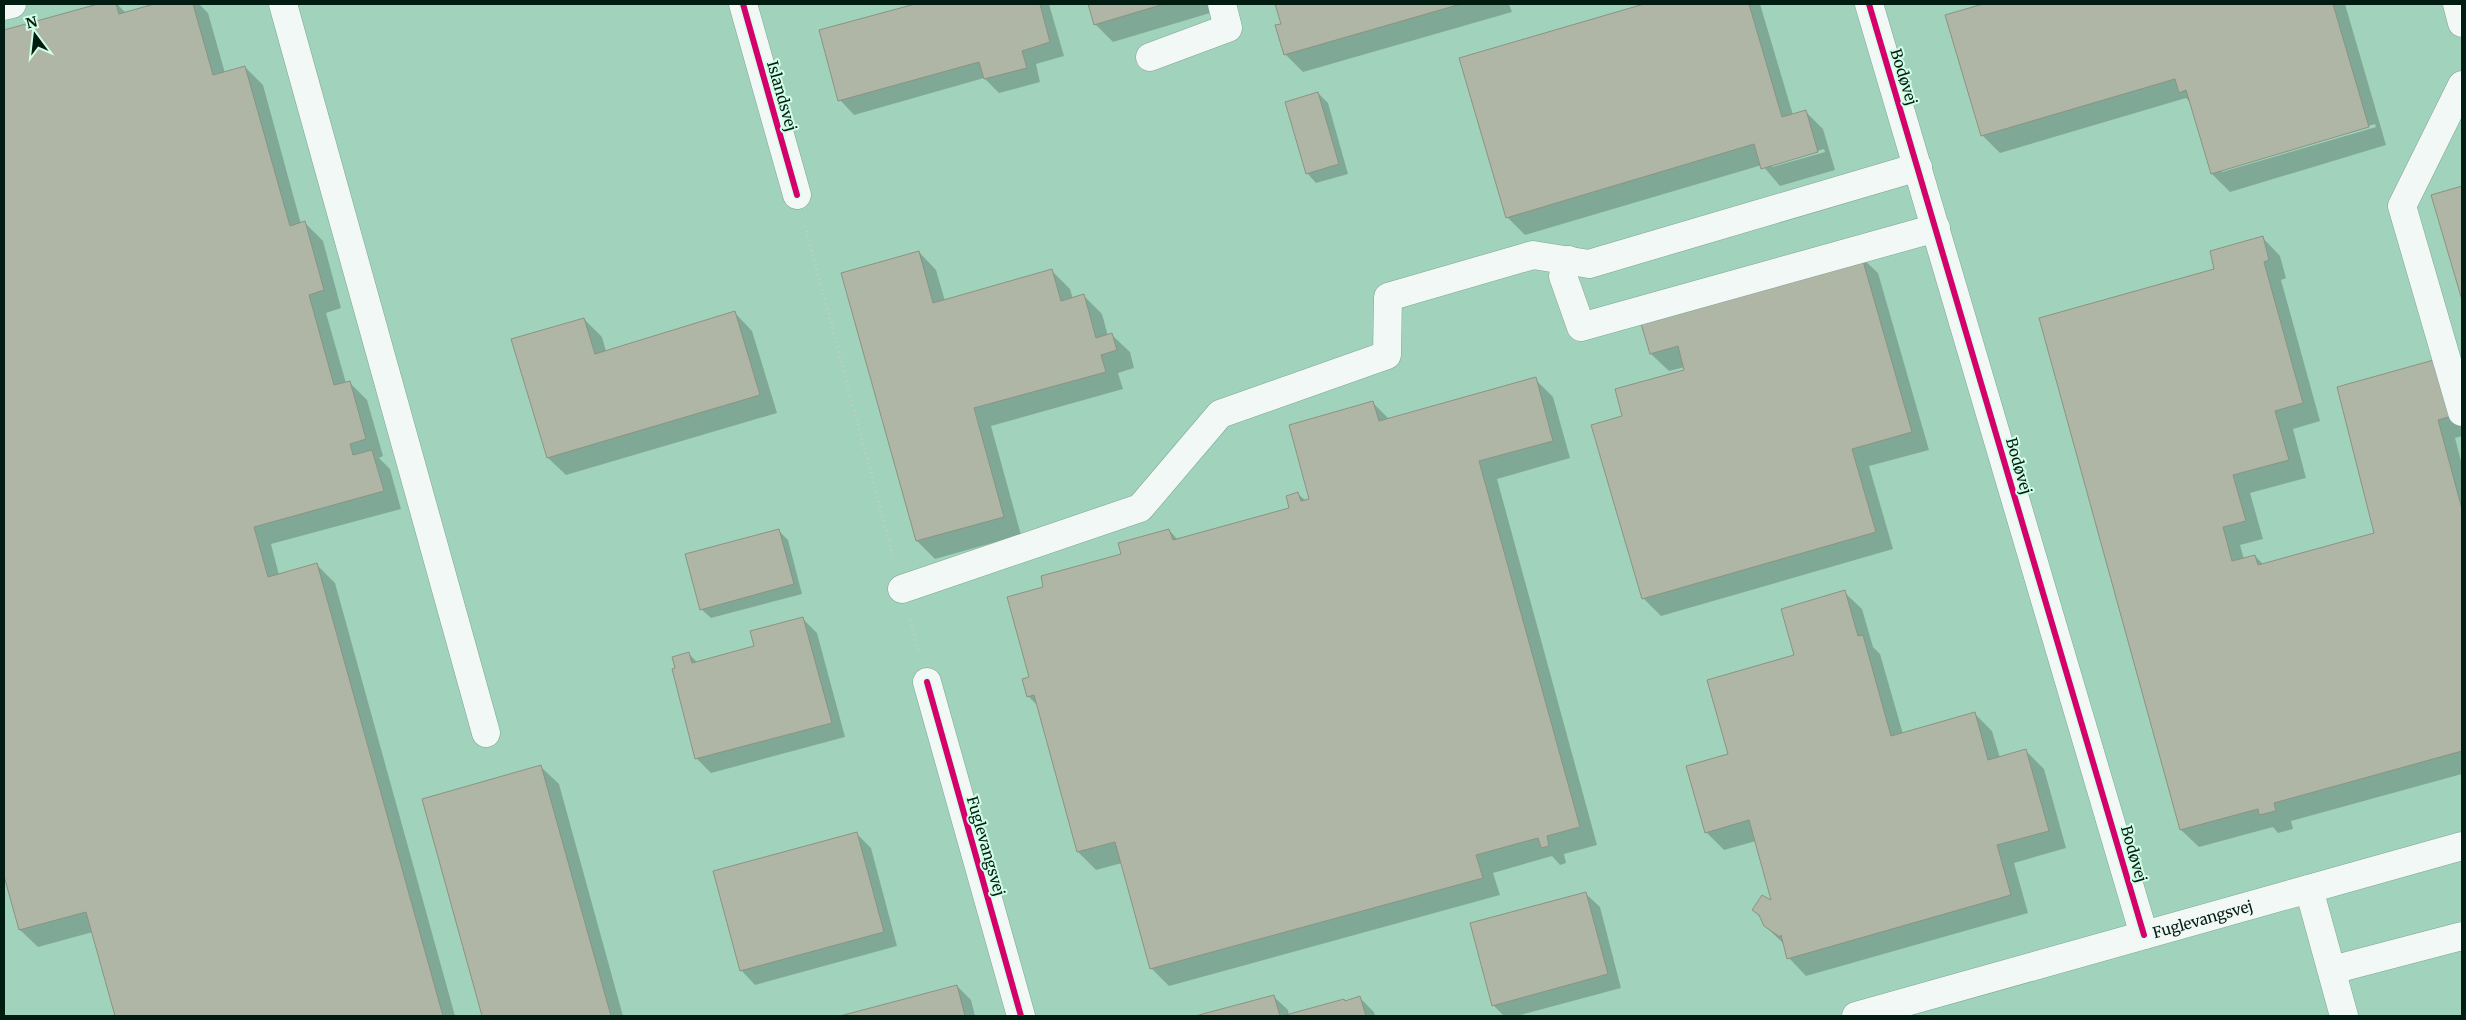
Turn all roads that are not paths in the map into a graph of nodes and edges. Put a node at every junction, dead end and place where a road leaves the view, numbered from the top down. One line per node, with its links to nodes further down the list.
1 (12, 4): 7 (street)
2 (283, 4): 18 (street)
3 (743, 4): 12 (street, Islandsvej)
4 (1222, 4): 9 (street)
5 (1869, 4): 11 (street, Bodøvej)
6 (2457, 4): 8 (street)
7 (4, 6)
8 (2462, 23)
9 (1150, 58)
10 (2462, 84): 15 (street)
11 (1918, 168): 13 (street, Bodøvej); 14 (street)
12 (797, 195)
13 (1936, 228): 14 (street); 21 (street, Bodøvej)
14 (1569, 260): 16 (street)
15 (2462, 412)
16 (902, 589)
17 (927, 682): 24 (street, Fuglevangsvej)
18 (486, 733)
19 (2462, 846): 20 (street, Fuglevangsvej)
20 (2309, 889): 21 (street, Fuglevangsvej); 23 (street)
21 (2144, 935): 25 (street, Fuglevangsvej)
22 (2462, 936): 23 (street)
23 (2332, 970): 26 (street)
24 (1020, 1016)
25 (1856, 1016)
26 (2344, 1016)

